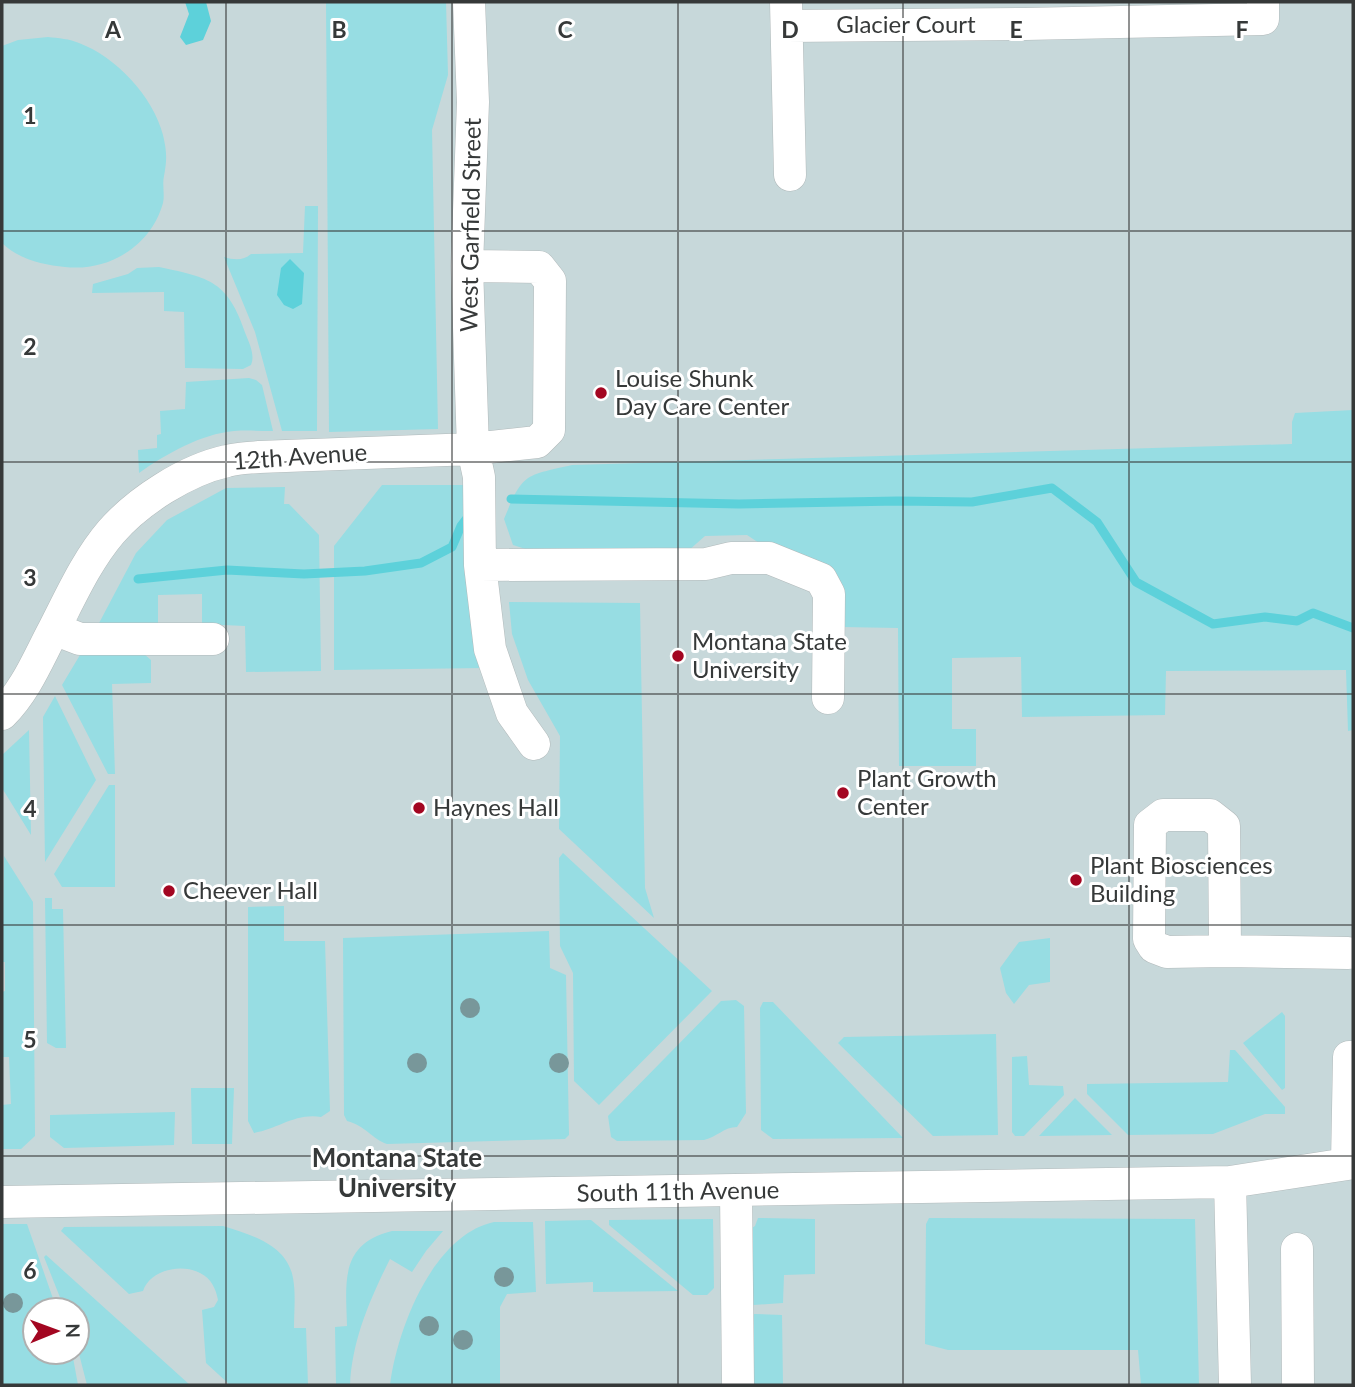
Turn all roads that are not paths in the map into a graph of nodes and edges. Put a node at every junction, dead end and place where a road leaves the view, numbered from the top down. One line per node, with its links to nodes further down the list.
1 (469, 2): 6 (street, West Garfield Street)
2 (1263, 2): 3 (street, Glacier Court)
3 (1025, 13): 4 (street, Glacier Court)
4 (786, 14): 5 (street)
5 (790, 175)
6 (467, 266): 7 (street, West Garfield Street); 7 (street, 12th Avenue)
7 (472, 449): 8 (street, West Garfield Street); 9 (street, 12th Avenue)
8 (480, 565): 11 (street); 13 (street, West Garfield Street)
9 (54, 629): 10 (street); 12 (street, 12th Avenue)
10 (213, 639)
11 (828, 698)
12 (2, 714)
13 (534, 744)
14 (1225, 951): 14 (street); 15 (street)
15 (1348, 953)
16 (1353, 1057): 17 (street)
17 (1350, 1163): 18 (street, South 11th Avenue)
18 (1230, 1182): 19 (street, South 11th Avenue); 23 (street)
19 (736, 1191): 20 (street, South 11th Avenue); 22 (street)
20 (2, 1202)
21 (1297, 1249): 24 (street)
22 (738, 1385)
23 (1235, 1385)
24 (1298, 1385)

